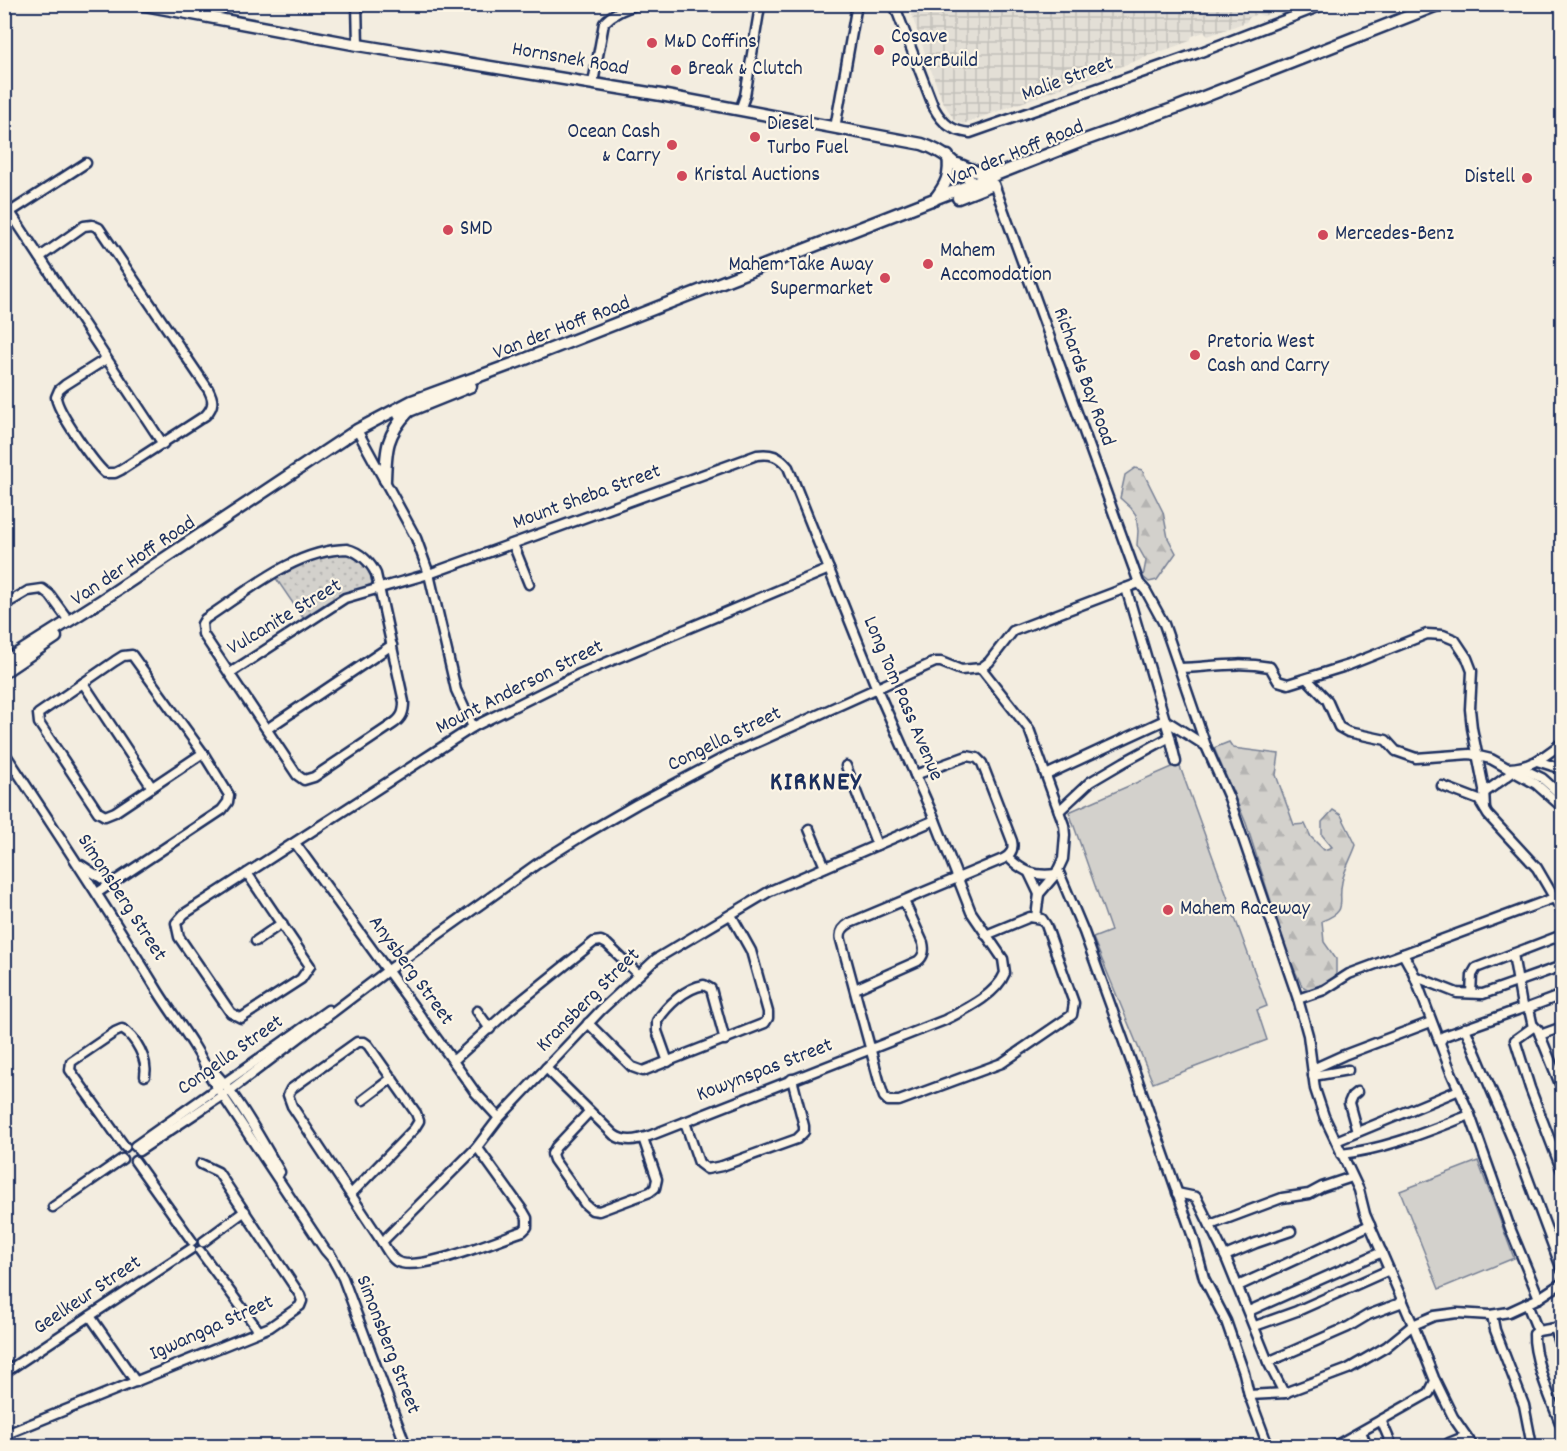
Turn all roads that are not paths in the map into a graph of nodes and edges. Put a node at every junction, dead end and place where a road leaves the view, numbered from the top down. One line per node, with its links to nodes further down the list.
1 (139, 4): 9 (main road, Hornsnek Road)
2 (357, 4): 9 (street)
3 (639, 4): 10 (street)
4 (759, 4): 12 (street)
5 (857, 4): 13 (street)
6 (894, 4): 7 (street, Malie Street)
7 (1326, 4)
8 (1440, 4): 11 (main road, Van der Hoff Road)
9 (358, 45): 10 (main road, Hornsnek Road)
10 (593, 83): 12 (main road, Hornsnek Road)
11 (1179, 107): 16 (main road, Van der Hoff Road); 17 (main road, Van der Hoff Road)
12 (740, 110): 13 (main road, Hornsnek Road)
13 (835, 128): 14 (main road, Hornsnek Road)
14 (952, 159): 16 (main road); 18 (main road, Hornsnek Road); 19 (main road)
15 (86, 163): 20 (street)
16 (1026, 164): 18 (main road, Van der Hoff Road)
17 (994, 184): 18 (main road, Van der Hoff Road); 31 (street, Richards Bay Road)
18 (974, 187): 19 (main road, Van der Hoff Road); 23 (main road, Van der Hoff Road)
19 (934, 200): 24 (main road, Van der Hoff Road)
20 (7, 214): 21 (street)
21 (40, 257): 22 (street); 25 (street)
22 (106, 359): 25 (street); 25 (street)
23 (410, 410): 24 (main road, Van der Hoff Road); 27 (main road)
24 (358, 433): 27 (street); 36 (main road, Van der Hoff Road); 41 (main road, Van der Hoff Road)
25 (163, 444)
26 (757, 455): 28 (street, Mount Sheba Street); 29 (street, Long Tom Pass Avenue)
27 (385, 480): 30 (street)
28 (513, 544): 30 (street, Mount Sheba Street); 32 (street)
29 (829, 569): 45 (street, Long Tom Pass Avenue); 47 (street, Mount Anderson Street)
30 (429, 574): 33 (street, Vulcanite Street); 47 (street)
31 (1139, 583): 34 (street); 40 (street, Richards Bay Road)
32 (529, 584)
33 (380, 588): 37 (street); 42 (street, Vulcanite Street); 42 (street)
34 (1126, 588): 39 (street); 46 (street)
35 (4, 605): 36 (street)
36 (69, 621): 38 (main road, Van der Hoff Road)
37 (392, 645): 48 (street); 48 (street)
38 (4, 662)
39 (981, 668): 45 (street, Congella Street); 61 (street)
40 (1180, 668): 43 (street); 51 (street, Richards Bay Road)
41 (4, 672)
42 (230, 673): 48 (street)
43 (1307, 679): 54 (street); 54 (street)
44 (83, 683): 53 (street); 62 (street); 62 (street)
45 (877, 689): 60 (street, Long Tom Pass Avenue); 95 (street, Congella Street)
46 (1165, 720): 49 (street); 51 (street); 61 (street)
47 (473, 727): 71 (street, Mount Anderson Street)
48 (267, 729)
49 (1170, 737): 56 (street); 68 (street)
50 (1563, 743): 55 (street)
51 (1206, 746): 104 (street, Richards Bay Road)
52 (4, 753): 74 (street, Simonsberg Street)
53 (203, 753): 62 (street); 80 (street)
54 (1477, 755): 58 (street); 64 (street)
55 (1537, 761): 58 (street); 59 (street)
56 (1176, 762)
57 (846, 766): 72 (street)
58 (1513, 769): 64 (street); 65 (street); 66 (street)
59 (1563, 769)
60 (915, 775): 69 (street, Long Tom Pass Avenue); 73 (street)
61 (1046, 775): 68 (street)
62 (151, 786)
63 (1443, 786): 67 (street)
64 (1484, 793): 67 (street)
65 (1563, 796)
66 (1563, 807)
67 (1485, 808): 83 (street)
68 (1059, 811): 76 (street)
69 (934, 820): 72 (street, Kransberg Street); 79 (street, Long Tom Pass Avenue)
70 (809, 829): 75 (street)
71 (295, 843): 77 (street, Mount Anderson Street); 95 (street, Anysberg Street)
72 (877, 845): 75 (street, Kransberg Street)
73 (1008, 857): 78 (street); 79 (street)
74 (74, 858): 80 (street); 81 (street, Simonsberg Street)
75 (825, 867): 86 (street, Kransberg Street)
76 (1057, 872): 78 (street); 82 (street); 147 (street)
77 (247, 873): 88 (street, Mount Anderson Street); 88 (street, Mount Anderson Street)
78 (1029, 873): 82 (street)
79 (958, 878): 84 (street); 89 (street, Long Tom Pass Avenue)
80 (116, 881): 81 (street)
81 (97, 893): 125 (street, Simonsberg Street)
82 (1039, 894): 87 (street)
83 (1559, 896): 85 (street); 92 (street)
84 (904, 901): 100 (street); 100 (street)
85 (1563, 911)
86 (731, 915): 97 (street, Kransberg Street); 114 (street)
87 (1036, 917): 89 (street); 116 (street)
88 (282, 923): 91 (street)
89 (986, 935): 96 (street, Long Tom Pass Avenue)
90 (1563, 935): 93 (street)
91 (256, 941)
92 (1403, 954): 98 (street); 104 (street)
93 (1513, 954): 99 (street); 101 (street)
94 (1563, 966): 99 (street)
95 (387, 971): 103 (street, Congella Street); 117 (street, Anysberg Street)
96 (1005, 973): 116 (street, Kowynspas Street)
97 (638, 974): 108 (street, Kransberg Street); 112 (street)
98 (1414, 976): 101 (street); 107 (street)
99 (1518, 982): 101 (street); 105 (street)
100 (855, 989): 116 (street)
101 (1471, 993)
102 (1563, 995): 105 (street)
103 (349, 999): 125 (street, Congella Street); 129 (street, Congella Street)
104 (1298, 999): 121 (street, Richards Bay Road)
105 (1526, 1009): 109 (street); 111 (street)
106 (477, 1011): 112 (street)
107 (1431, 1022): 115 (street); 121 (street)
108 (588, 1023): 118 (street); 119 (street, Kransberg Street)
109 (1533, 1025): 113 (street); 145 (street)
110 (1563, 1027): 113 (street)
111 (1465, 1028): 115 (street); 159 (street)
112 (490, 1029): 117 (street)
113 (1540, 1035): 126 (street)
114 (725, 1040): 118 (street); 118 (street)
115 (1440, 1042): 127 (street)
116 (870, 1049): 124 (street, Kowynspas Street)
117 (453, 1061): 133 (street, Anysberg Street)
118 (668, 1062)
119 (546, 1068): 131 (street, Kowynspas Street); 133 (street, Kransberg Street)
120 (1348, 1070): 121 (street)
121 (1313, 1072): 137 (street, Richards Bay Road)
122 (145, 1076): 138 (street)
123 (392, 1078): 130 (street); 148 (street); 148 (street)
124 (792, 1079): 134 (street, Kowynspas Street); 134 (street)
125 (220, 1085): 129 (street, Simonsberg Street); 140 (street, Congella Street)
126 (1563, 1089)
127 (1459, 1090): 132 (street); 135 (street)
128 (1357, 1092): 135 (street)
129 (226, 1093): 140 (street, Congella Street); 184 (street, Simonsberg Street)
130 (363, 1100)
131 (589, 1112): 136 (street, Kowynspas Street); 136 (street)
132 (1470, 1115): 141 (street); 162 (street)
133 (499, 1118): 139 (street, Kransberg Street)
134 (685, 1122): 136 (street, Kowynspas Street)
135 (1357, 1132): 137 (street)
136 (643, 1138)
137 (1336, 1141): 141 (street, Richards Bay Road)
138 (125, 1147): 140 (street); 142 (street)
139 (477, 1147): 154 (street, Kransberg Street); 154 (street)
140 (137, 1149): 143 (street)
141 (1341, 1154): 146 (street, Richards Bay Road)
142 (122, 1159): 143 (street); 149 (street)
143 (135, 1161): 155 (street)
144 (201, 1164): 150 (street, Igwangqa Street)
145 (1563, 1171)
146 (1352, 1177): 151 (street); 152 (street, Richards Bay Road)
147 (1177, 1193): 151 (street); 178 (street)
148 (351, 1194): 154 (street)
149 (52, 1207)
150 (245, 1211): 155 (street, Geelkeur Street); 170 (street, Igwangqa Street)
151 (1210, 1225): 157 (street)
152 (1370, 1225): 156 (street, Richards Bay Road); 160 (street)
153 (1291, 1231): 157 (street)
154 (382, 1242)
155 (196, 1246): 167 (street, Geelkeur Street); 170 (street)
156 (1382, 1252): 158 (street, Richards Bay Road); 165 (street)
157 (1225, 1256): 160 (street)
158 (1389, 1270): 163 (street, Richards Bay Road); 169 (street)
159 (1563, 1270)
160 (1238, 1286): 165 (street)
161 (1562, 1287): 162 (street)
162 (1539, 1298): 164 (street)
163 (1403, 1302): 168 (street, Richards Bay Road); 173 (street)
164 (1527, 1304): 166 (street); 171 (street)
165 (1249, 1311): 169 (street)
166 (1492, 1315): 168 (street); 191 (street)
167 (90, 1316): 174 (street, Geelkeur Street); 176 (street)
168 (1413, 1325): 175 (street, Richards Bay Road); 177 (street)
169 (1255, 1326): 173 (street)
170 (259, 1331): 176 (street, Igwangqa Street)
171 (1538, 1331): 172 (street); 180 (street)
172 (1563, 1349)
173 (1268, 1362): 177 (street)
174 (4, 1373)
175 (1435, 1381): 179 (street); 183 (street, Richards Bay Road)
176 (136, 1382): 182 (street, Igwangqa Street)
177 (1286, 1393): 178 (street)
178 (1249, 1395): 185 (street)
179 (1381, 1420): 181 (street); 188 (street)
180 (1563, 1428)
181 (1361, 1432): 186 (street); 187 (street)
182 (4, 1435)
183 (1466, 1436): 189 (street); 190 (street, Richards Bay Road)
184 (406, 1446)
185 (1268, 1446)
186 (1335, 1446)
187 (1367, 1446)
188 (1392, 1446)
189 (1450, 1446)
190 (1473, 1446)
191 (1532, 1446)

